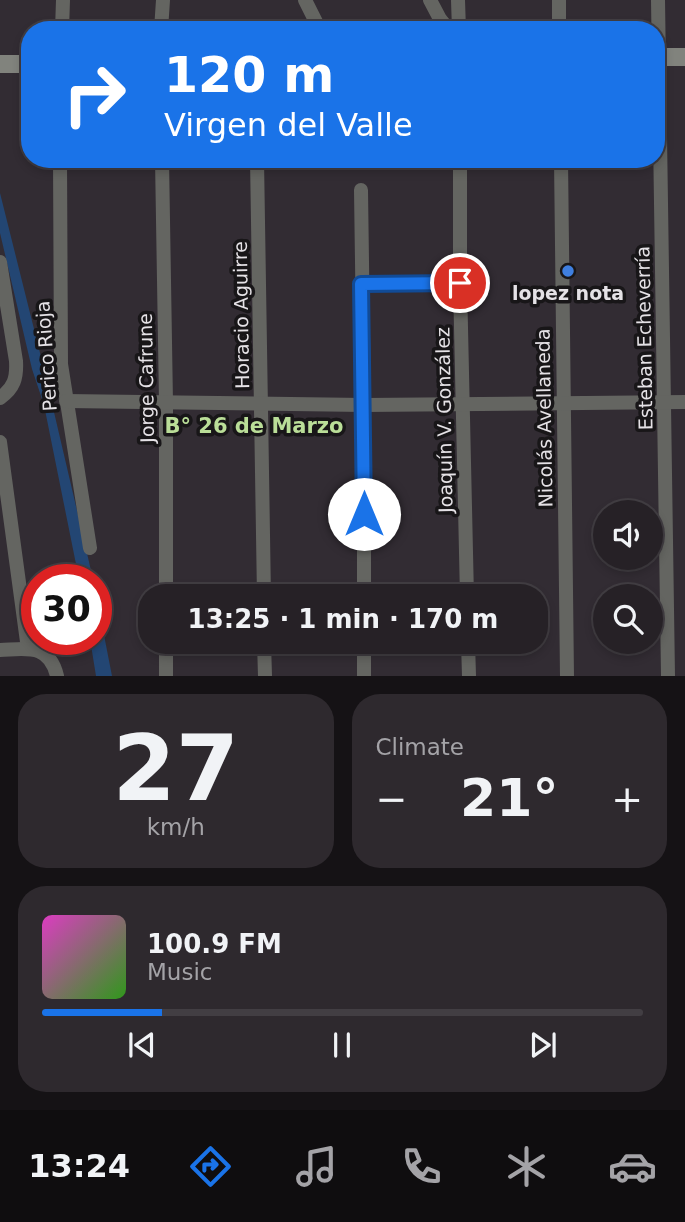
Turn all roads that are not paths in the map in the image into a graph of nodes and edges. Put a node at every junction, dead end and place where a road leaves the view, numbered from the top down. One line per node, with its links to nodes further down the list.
1 (63, 0): 8 (street)
2 (163, 0): 9 (street)
3 (305, 0): 10 (street)
4 (430, 0): 11 (street)
5 (458, 0): 12 (street)
6 (559, 0): 13 (street)
7 (658, 0): 14 (street, Esteban Echeverría)
8 (62, 21)
9 (162, 21)
10 (316, 21)
11 (442, 21)
12 (459, 21)
13 (559, 21)
14 (658, 21)
15 (665, 57): 16 (street)
16 (685, 57)
17 (0, 64): 18 (street)
18 (21, 64)
19 (60, 168): 30 (street, Perico Rioja)
20 (162, 168): 31 (street, Jorge Cafrune)
21 (257, 168): 34 (street, Horacio Aguirre)
22 (460, 168): 27 (street, Joaquín V. González)
23 (561, 168): 35 (street, Nicolás Avellaneda)
24 (659, 168): 32 (street, Esteban Echeverría)
25 (360, 190): 28 (street)
26 (0, 262): 29 (street)
27 (460, 283): 28 (street); 37 (street, Joaquín V. González)
28 (361, 284): 36 (street)
29 (0, 398)
30 (66, 401): 31 (street); 39 (street, Perico Rioja)
31 (166, 402): 34 (street); 40 (street, Jorge Cafrune)
32 (664, 402): 33 (street); 35 (street); 56 (street, Esteban Echeverría)
33 (685, 402)
34 (262, 404): 36 (street); 41 (street, Horacio Aguirre)
35 (563, 404): 37 (street); 55 (street, Nicolás Avellaneda)
36 (364, 405): 37 (street); 42 (street)
37 (462, 405): 43 (street, Joaquín V. González)
38 (0, 442): 44 (street)
39 (90, 548)
40 (166, 584)
41 (264, 584)
42 (364, 584)
43 (467, 584)
44 (21, 597)
45 (21, 649): 46 (street)
46 (0, 650)
47 (166, 654): 51 (street)
48 (264, 654): 52 (street)
49 (364, 654): 53 (street)
50 (468, 654): 54 (street)
51 (166, 676)
52 (265, 676)
53 (364, 676)
54 (469, 676)
55 (567, 676)
56 (668, 676)

